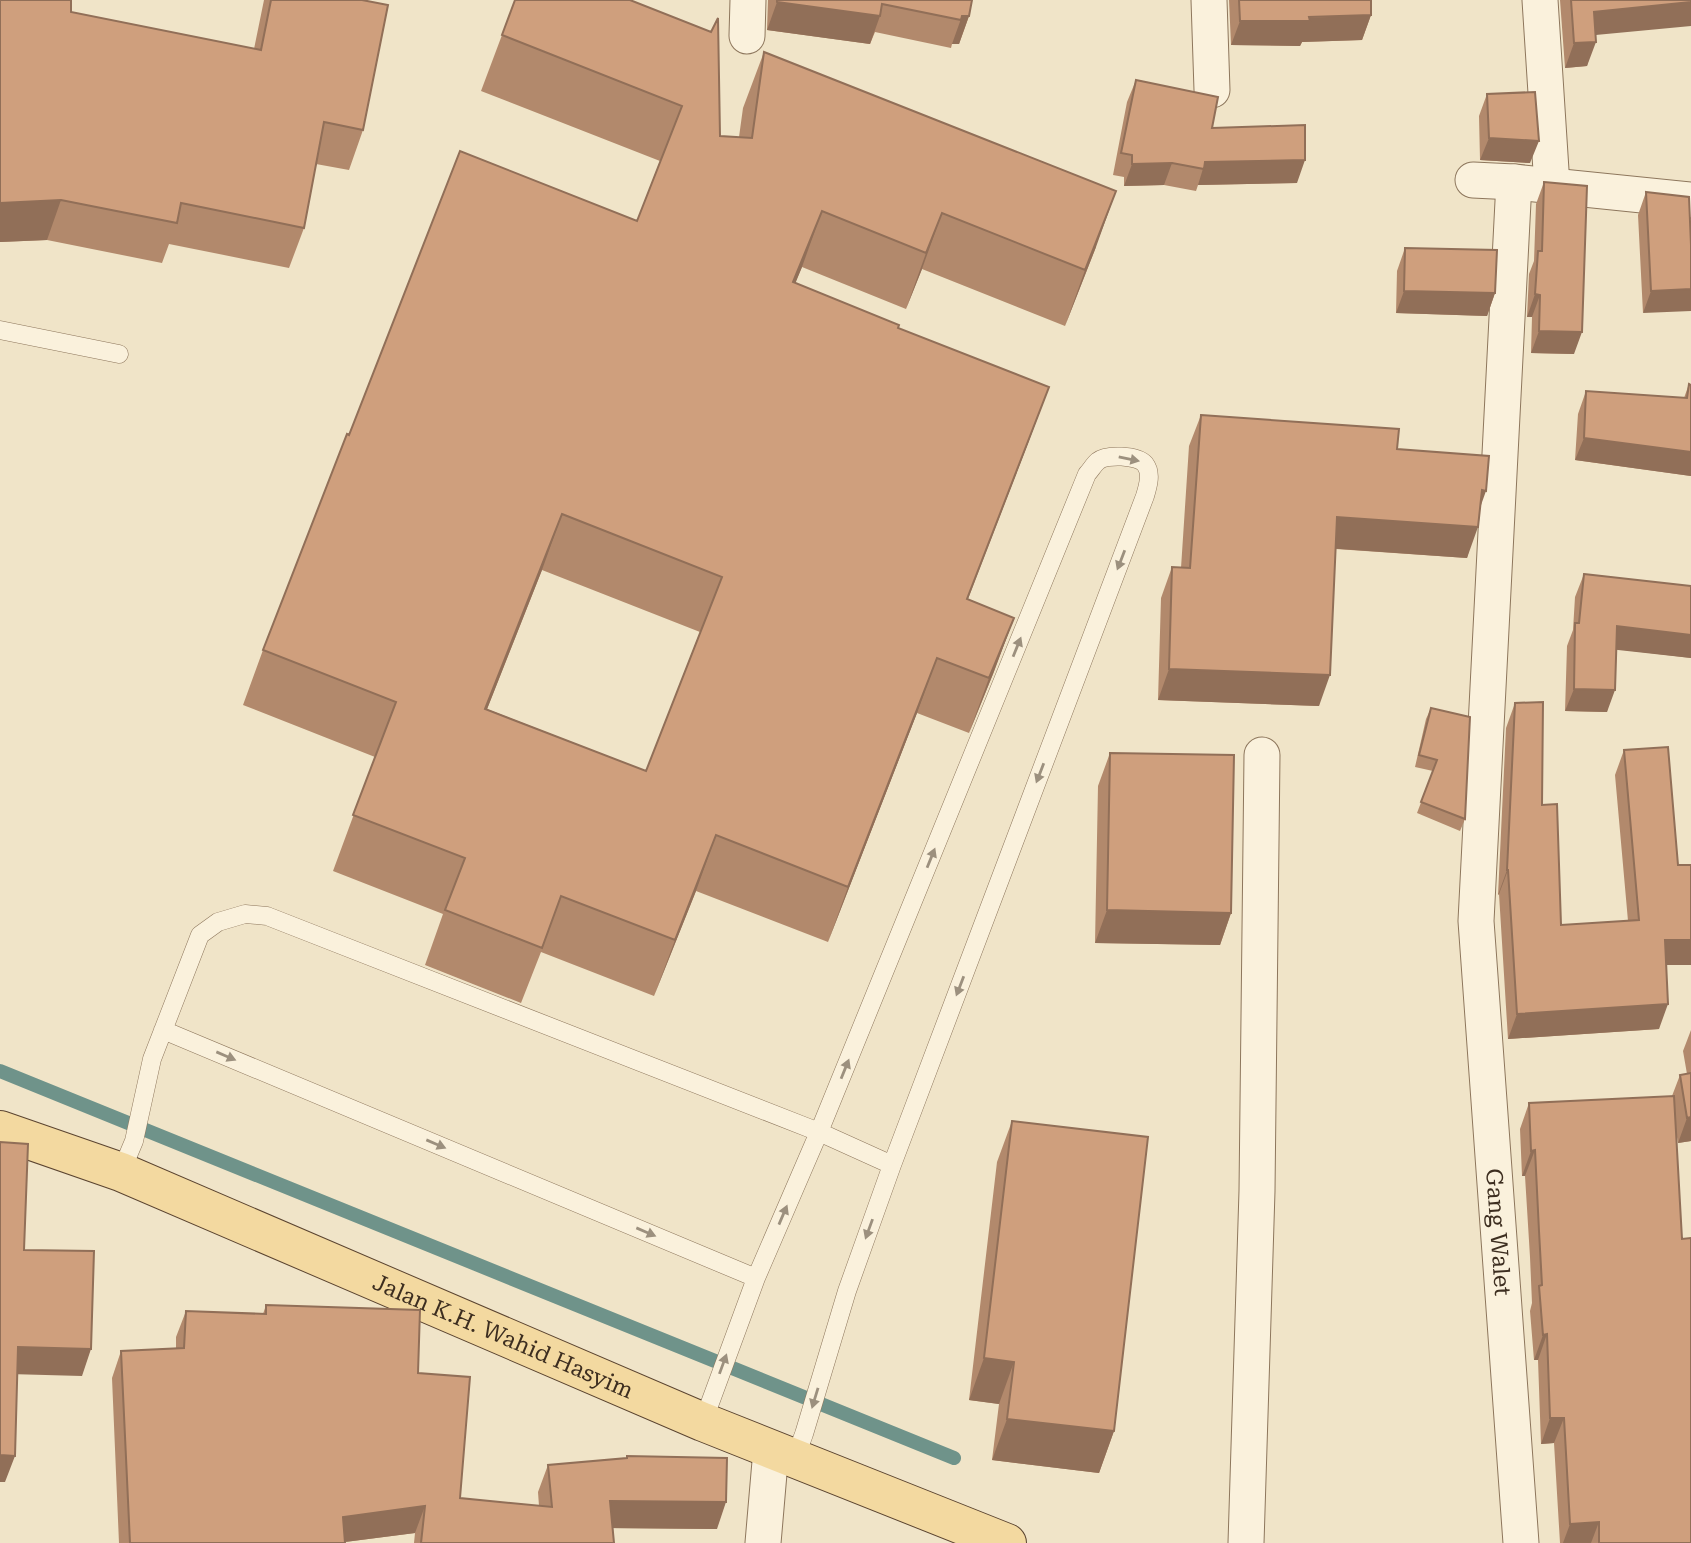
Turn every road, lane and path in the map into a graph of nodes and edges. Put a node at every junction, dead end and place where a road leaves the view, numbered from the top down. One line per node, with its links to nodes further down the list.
1 (748, 0): 4 (street)
2 (1209, 0): 5 (street)
3 (1540, 0): 8 (street)
4 (747, 36)
5 (1212, 90)
6 (1473, 180): 7 (street)
7 (1514, 182): 8 (street); 24 (street, Gang Walet)
8 (1552, 186): 9 (street)
9 (1691, 200)
10 (0, 330): 11 (lane)
11 (119, 354)
12 (1262, 755): 23 (street)
13 (163, 1030): 15 (lane); 16 (lane); 18 (lane, one-way to 18)
14 (0, 1130): 16 (main road, Jalan K.H. Wahid Hasyim)
15 (819, 1132): 17 (lane); 17 (lane, one-way to 17); 18 (lane, one-way to 15)
16 (127, 1156): 19 (main road, Jalan K.H. Wahid Hasyim)
17 (892, 1165): 20 (lane, one-way to 20)
18 (756, 1278): 19 (lane, one-way to 18)
19 (707, 1411): 20 (main road, Jalan K.H. Wahid Hasyim)
20 (790, 1447): 21 (street); 22 (main road, Jalan K.H. Wahid Hasyim)
21 (763, 1543)
22 (1007, 1543)
23 (1247, 1543)
24 (1521, 1543)

